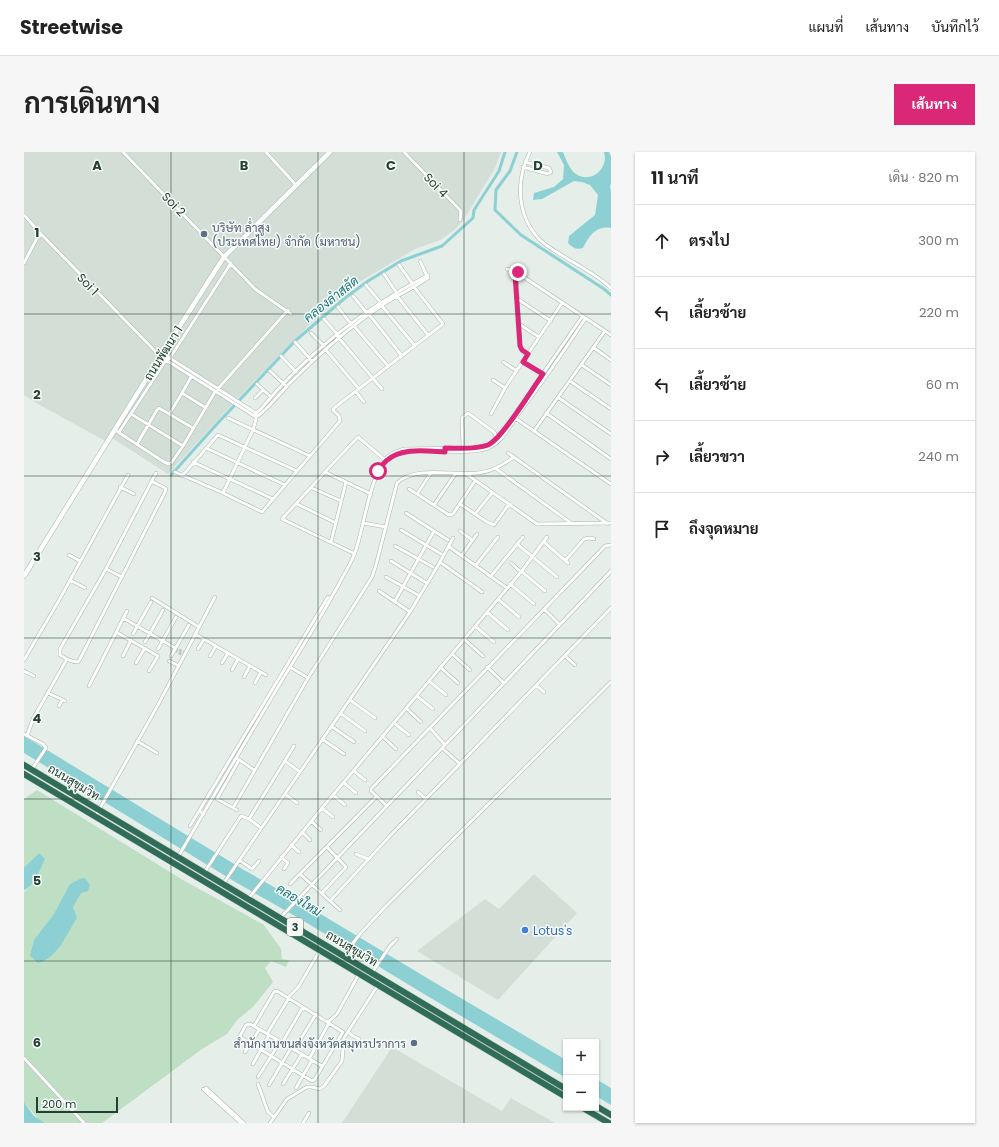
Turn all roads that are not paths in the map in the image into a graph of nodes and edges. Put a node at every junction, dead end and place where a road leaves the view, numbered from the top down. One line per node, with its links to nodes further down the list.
1 (123, 152): 12 (street, Soi 2)
2 (266, 152): 8 (street)
3 (330, 152): 8 (main road, ถนนพัฒนา 1)
4 (404, 152): 10 (street, Soi 4)
5 (530, 152): 6 (street)
6 (525, 162): 7 (street); 7 (street)
7 (523, 167): 22 (street)
8 (296, 185): 12 (main road, ถนนพัฒนา 1)
9 (24, 215): 11 (street, Soi 1)
10 (460, 220)
11 (41, 234): 15 (street); 48 (street, Soi 1)
12 (224, 256): 14 (street, Soi 2); 48 (main road, ถนนพัฒนา 1)
13 (420, 261): 21 (street)
14 (231, 262): 29 (street, Soi 2); 51 (street)
15 (24, 263)
16 (400, 265): 21 (street)
17 (507, 269): 18 (street)
18 (516, 272): 25 (street); 26 (street)
19 (384, 274): 23 (street)
20 (366, 285): 27 (street)
21 (413, 285): 23 (street); 39 (street)
22 (611, 288)
23 (397, 294): 27 (street); 39 (street)
24 (352, 296): 31 (street)
25 (516, 298): 34 (street); 35 (street)
26 (562, 303): 32 (street); 34 (street)
27 (382, 304): 31 (street); 44 (street)
28 (338, 307): 36 (street)
29 (288, 310): 30 (street); 71 (street)
30 (291, 314)
31 (367, 314): 36 (street); 50 (street)
32 (583, 318): 37 (street); 61 (street); 64 (street)
33 (324, 319): 41 (street)
34 (550, 321): 42 (street)
35 (519, 324): 42 (street); 47 (street)
36 (353, 326): 41 (street); 57 (street)
37 (605, 331): 40 (street); 46 (street)
38 (311, 332): 45 (street)
39 (429, 334): 44 (street)
40 (611, 335)
41 (338, 336): 45 (street); 63 (street)
42 (539, 337): 47 (street)
43 (295, 342): 52 (street)
44 (415, 346): 50 (street)
45 (325, 348): 52 (street); 72 (street)
46 (594, 348): 53 (street); 56 (street)
47 (528, 354): 55 (street)
48 (161, 355): 51 (street, Soi 1); 94 (main road, ถนนพัฒนา 1)
49 (281, 356): 60 (street)
50 (401, 356): 57 (street)
51 (168, 359): 62 (street); 71 (street); 85 (street)
52 (311, 360): 60 (street); 69 (street)
53 (611, 360)
54 (503, 362): 59 (street)
55 (523, 362): 59 (street); 61 (street)
56 (582, 365): 66 (street); 68 (street)
57 (388, 367): 63 (street)
58 (270, 371): 69 (street)
59 (517, 371): 70 (street)
60 (296, 372): 69 (street)
61 (543, 374): 64 (street); 90 (street)
62 (191, 377): 75 (street); 77 (street)
63 (374, 377): 72 (street); 73 (street)
64 (547, 377): 90 (street)
65 (493, 380): 70 (street)
66 (570, 381): 80 (street); 83 (street)
67 (257, 384): 74 (street)
68 (611, 385)
69 (285, 386): 79 (street); 88 (street)
70 (505, 388): 86 (street)
71 (218, 389): 75 (street); 88 (street)
72 (359, 389): 76 (street)
73 (382, 389)
74 (263, 390): 78 (street); 79 (street)
75 (215, 392): 82 (street); 88 (street)
76 (356, 392): 81 (street); 105 (street)
77 (182, 393): 82 (street); 84 (street)
78 (255, 398)
79 (271, 398): 88 (street)
80 (559, 398): 87 (street); 96 (street)
81 (364, 402)
82 (206, 408): 92 (street)
83 (611, 409)
84 (170, 413): 91 (street); 92 (street)
85 (131, 414): 91 (street); 94 (street)
86 (491, 414)
87 (546, 414): 95 (street); 107 (street)
88 (255, 415): 93 (street)
89 (228, 418): 93 (street)
90 (516, 418): 95 (street); 97 (street); 103 (street)
91 (148, 425): 98 (street); 99 (street)
92 (193, 428): 99 (street)
93 (253, 430): 100 (street); 105 (street)
94 (117, 431): 98 (street); 182 (main road, ถนนพัฒนา 1)
95 (534, 431): 125 (street)
96 (611, 434)
97 (497, 438): 102 (street); 102 (street)
98 (137, 444): 99 (street)
99 (183, 446)
100 (245, 446): 101 (street); 110 (street); 112 (street)
101 (206, 448): 109 (street); 110 (street)
102 (463, 448): 103 (street)
103 (445, 450): 108 (street)
104 (508, 453): 106 (street)
105 (310, 456): 112 (street)
106 (514, 457): 111 (street); 146 (street)
107 (611, 459)
108 (385, 460): 114 (street); 133 (street)
109 (193, 462): 120 (street); 121 (street)
110 (238, 462): 121 (street); 126 (street)
111 (495, 468): 117 (street); 145 (street)
112 (297, 471): 126 (street)
113 (175, 472): 120 (street)
114 (325, 472): 124 (street); 128 (street)
115 (431, 473): 116 (street); 134 (street); 147 (street)
116 (456, 473): 117 (street); 140 (street)
117 (465, 473): 122 (street)
118 (156, 474): 123 (street)
119 (128, 475): 127 (street)
120 (182, 476): 130 (street)
121 (230, 479): 130 (street); 135 (street)
122 (475, 481): 131 (street); 138 (street)
123 (153, 482): 177 (street); 184 (street)
124 (346, 482): 133 (street); 136 (street)
125 (611, 484)
126 (285, 485): 135 (street)
127 (120, 487): 132 (street); 172 (street)
128 (312, 488): 136 (street); 137 (street)
129 (409, 489): 134 (street)
130 (223, 493): 135 (street)
131 (492, 493): 139 (street); 142 (street)
132 (134, 494)
133 (371, 494): 144 (street)
134 (417, 494): 140 (street)
135 (273, 499)
136 (341, 501): 143 (street)
137 (297, 504): 143 (street); 159 (street)
138 (460, 504): 140 (street); 142 (street)
139 (509, 504): 142 (street); 145 (street)
140 (434, 505)
141 (406, 513): 149 (street)
142 (475, 514)
143 (336, 522): 159 (street)
144 (364, 523): 147 (street); 166 (street)
145 (572, 524): 146 (street)
146 (610, 524)
147 (386, 527): 261 (street)
148 (401, 530): 162 (street)
149 (434, 531): 157 (street); 162 (street)
150 (460, 531): 158 (street)
151 (477, 534): 158 (street)
152 (498, 537): 176 (street)
153 (523, 537): 161 (street)
154 (547, 537): 160 (street)
155 (453, 538): 165 (street)
156 (594, 539): 160 (street)
157 (448, 540)
158 (472, 540): 169 (street)
159 (331, 542): 166 (street)
160 (544, 542): 170 (street)
161 (517, 544): 170 (street); 183 (street)
162 (426, 545): 167 (street); 171 (street)
163 (611, 545): 204 (street)
164 (395, 546): 171 (street)
165 (448, 546): 169 (street); 174 (street)
166 (355, 554): 201 (street)
167 (441, 554)
168 (70, 555): 172 (street)
169 (462, 555): 176 (street)
170 (532, 557): 179 (street); 186 (street)
171 (418, 559): 178 (street); 181 (street)
172 (80, 561): 187 (street)
173 (391, 561): 181 (street)
174 (440, 562): 195 (street); 207 (street)
175 (511, 563): 179 (street)
176 (476, 565): 183 (street)
177 (106, 568): 184 (street); 241 (street)
178 (433, 568)
179 (521, 571): 189 (street); 194 (street)
180 (611, 571): 213 (street)
181 (411, 573): 188 (street); 190 (street)
182 (24, 576)
183 (491, 576): 192 (street)
184 (122, 577): 241 (street)
185 (386, 577): 190 (street)
186 (557, 577)
187 (70, 580): 191 (street); 243 (street)
188 (425, 582)
189 (510, 584): 192 (street); 202 (street)
190 (403, 586): 196 (street); 200 (street)
191 (84, 588)
192 (507, 588): 199 (street)
193 (379, 591): 200 (street)
194 (545, 591)
195 (482, 592)
196 (418, 595)
197 (215, 597): 216 (street)
198 (328, 597): 201 (street)
199 (498, 599): 208 (street); 209 (street)
200 (395, 601): 207 (street)
201 (326, 604): 233 (street)
202 (534, 604)
203 (611, 608): 240 (street)
204 (544, 609): 213 (street); 251 (street)
205 (163, 610): 220 (street)
206 (127, 611): 211 (street)
207 (410, 612): 274 (street)
208 (487, 612): 215 (street); 217 (street)
209 (520, 616)
210 (176, 617): 225 (street)
211 (123, 618): 214 (street); 218 (street)
212 (189, 624): 231 (street)
213 (560, 625): 266 (street)
214 (137, 626): 216 (street); 219 (street); 220 (street)
215 (475, 626): 223 (street); 227 (street)
216 (200, 627): 221 (street)
217 (508, 630)
218 (116, 632): 224 (street); 268 (street)
219 (133, 634)
220 (150, 634): 225 (street); 226 (street)
221 (196, 634): 222 (street); 248 (street)
222 (204, 639): 228 (street); 232 (street)
223 (464, 639): 235 (street); 239 (street)
224 (131, 640): 229 (street); 236 (street)
225 (162, 641): 230 (street); 231 (street)
226 (145, 642)
227 (494, 642)
228 (216, 646): 234 (street); 238 (street)
229 (145, 648): 245 (street); 256 (street)
230 (158, 649)
231 (175, 649): 237 (street)
232 (198, 649)
233 (299, 649): 252 (street); 271 (street)
234 (228, 653): 242 (street); 246 (street)
235 (452, 654): 250 (street); 254 (street)
236 (123, 656)
237 (171, 656)
238 (210, 656)
239 (483, 656)
240 (565, 656): 247 (street); 267 (street)
241 (67, 659): 270 (street)
242 (238, 659): 249 (street); 253 (street)
243 (24, 660)
244 (169, 661): 248 (street)
245 (136, 663)
246 (222, 663)
247 (574, 665)
248 (179, 666): 291 (street)
249 (250, 666): 257 (street); 260 (street)
250 (440, 667): 262 (street); 265 (street)
251 (487, 667): 266 (street); 283 (street)
252 (291, 668): 261 (street); 271 (street)
253 (232, 670)
254 (470, 670)
255 (24, 671): 259 (street)
256 (149, 671)
257 (261, 672): 258 (street); 264 (street)
258 (266, 675)
259 (34, 676)
260 (244, 677)
261 (308, 678): 305 (street)
262 (429, 681): 272 (street); 273 (street)
263 (611, 682): 359 (street)
264 (255, 683)
265 (458, 683)
266 (504, 683): 294 (street)
267 (536, 685): 269 (street); 302 (street)
268 (89, 686)
269 (544, 692)
270 (48, 693): 275 (street); 285 (street)
271 (272, 694): 287 (street); 289 (street)
272 (446, 695)
273 (417, 696): 276 (street); 277 (street)
274 (350, 700): 278 (street); 279 (street)
275 (59, 706)
276 (406, 708): 280 (street); 281 (street)
277 (433, 709)
278 (340, 713): 282 (street); 284 (street)
279 (375, 718)
280 (394, 722): 286 (street); 288 (street)
281 (421, 722)
282 (331, 726): 290 (street); 292 (street)
283 (430, 728): 294 (street); 315 (street)
284 (365, 731)
285 (26, 735): 304 (street)
286 (409, 735)
287 (245, 736): 289 (street); 300 (street)
288 (382, 736): 295 (street); 306 (street)
289 (249, 738): 298 (street)
290 (322, 739): 297 (street); 307 (street)
291 (137, 742): 296 (street); 321 (street)
292 (354, 742)
293 (294, 746): 299 (street)
294 (444, 746): 302 (street); 320 (street)
295 (396, 748)
296 (157, 753)
297 (344, 754)
298 (238, 759): 301 (street); 305 (street); 316 (street)
299 (284, 761): 307 (street); 329 (street)
300 (230, 762): 301 (street); 325 (street)
301 (233, 764): 316 (street)
302 (460, 764): 317 (street)
303 (24, 765): 304 (highway, ถนนสุขุมวิท / 3)
304 (32, 770): 321 (highway, ถนนสุขุมวิท / 3)
305 (254, 770): 322 (street)
306 (354, 771): 309 (street); 310 (street)
307 (300, 772): 313 (street)
308 (24, 774): 327 (highway, ถนนสุขุมวิท / 3)
309 (365, 780)
310 (344, 782): 311 (street); 314 (street)
311 (356, 792)
312 (418, 792): 317 (street)
313 (285, 794): 318 (street); 332 (street)
314 (333, 795): 319 (street); 323 (street)
315 (377, 796): 320 (street); 337 (street)
316 (216, 798): 322 (street); 326 (street)
317 (426, 799): 343 (street)
318 (297, 803)
319 (345, 805)
320 (387, 806): 342 (street)
321 (100, 807): 327 (street); 340 (highway, ถนนสุขุมวิท / 3)
322 (233, 808): 324 (street)
323 (322, 808): 328 (street); 330 (street)
324 (237, 810)
325 (199, 811): 326 (street); 331 (street)
326 (204, 814): 340 (street)
327 (95, 817): 358 (highway, ถนนสุขุมวิท / 3)
328 (333, 817)
329 (249, 819): 332 (street); 347 (street)
330 (311, 821): 333 (street); 334 (street)
331 (190, 826)
332 (261, 828): 344 (street)
333 (321, 830)
334 (302, 832): 335 (street); 336 (street)
335 (310, 840)
336 (291, 845): 338 (street); 341 (street)
337 (327, 847): 342 (street); 348 (street)
338 (299, 852)
339 (356, 854): 343 (street)
340 (179, 855): 347 (highway, ถนนสุขุมวิท / 3)
341 (281, 857): 346 (street); 353 (street)
342 (337, 858): 351 (street); 352 (street)
343 (368, 859): 354 (street)
344 (239, 860): 345 (street); 349 (street)
345 (259, 861)
346 (284, 869)
347 (206, 870): 349 (highway, ถนนสุขุมวิท / 3)
348 (300, 874): 350 (street); 351 (street)
349 (225, 881): 353 (highway, ถนนสุขุมวิท / 3)
350 (290, 884)
351 (311, 885): 352 (street); 356 (street)
352 (322, 893): 354 (street)
353 (248, 899): 356 (highway, ถนนสุขุมวิท / 3)
354 (330, 901): 355 (street)
355 (340, 910)
356 (282, 915): 359 (highway, ถนนสุขุมวิท / 3)
357 (397, 938): 360 (street)
358 (320, 950): 361 (highway, ถนนสุขุมวิท / 3); 363 (street)
359 (345, 953): 360 (highway, ถนนสุขุมวิท / 3)
360 (373, 970): 393 (highway, ถนนสุขุมวิท / 3)
361 (359, 974): 362 (highway, ถนนสุขุมวิท / 3); 366 (street)
362 (378, 985): 369 (street); 395 (highway, ถนนสุขุมวิท / 3)
363 (288, 998): 364 (street); 367 (street); 370 (street)
364 (303, 1007): 365 (street); 374 (street)
365 (316, 1014): 366 (street); 378 (street)
366 (329, 1023): 383 (street); 386 (street)
367 (254, 1026): 368 (street); 371 (street)
368 (259, 1030): 370 (street); 375 (street)
369 (348, 1032): 372 (street); 400 (street)
370 (268, 1035): 374 (street); 377 (street)
371 (240, 1037): 373 (street); 375 (street)
372 (359, 1039)
373 (237, 1041)
374 (281, 1042): 376 (street); 381 (street)
375 (250, 1044): 377 (street); 379 (street)
376 (291, 1048): 378 (street); 384 (street)
377 (261, 1050): 381 (street); 385 (street)
378 (294, 1050): 380 (street)
379 (246, 1052)
380 (302, 1054): 383 (street); 387 (street)
381 (271, 1057): 384 (street); 389 (street)
382 (24, 1058): 401 (street)
383 (310, 1060): 386 (street); 388 (street)
384 (281, 1062): 387 (street); 392 (street)
385 (253, 1064)
386 (322, 1066): 388 (street)
387 (293, 1069): 388 (street); 391 (street)
388 (303, 1076): 394 (street)
389 (258, 1077)
390 (258, 1084): 400 (street)
391 (283, 1084)
392 (269, 1085)
393 (563, 1086)
394 (296, 1088)
395 (563, 1095)
396 (599, 1108): 399 (highway)
397 (588, 1111): 406 (highway)
398 (309, 1113): 405 (street)
399 (611, 1115)
400 (274, 1117): 404 (street)
401 (84, 1123)
402 (241, 1123): 403 (street)
403 (244, 1123)
404 (270, 1123)
405 (303, 1123)
406 (609, 1123)

